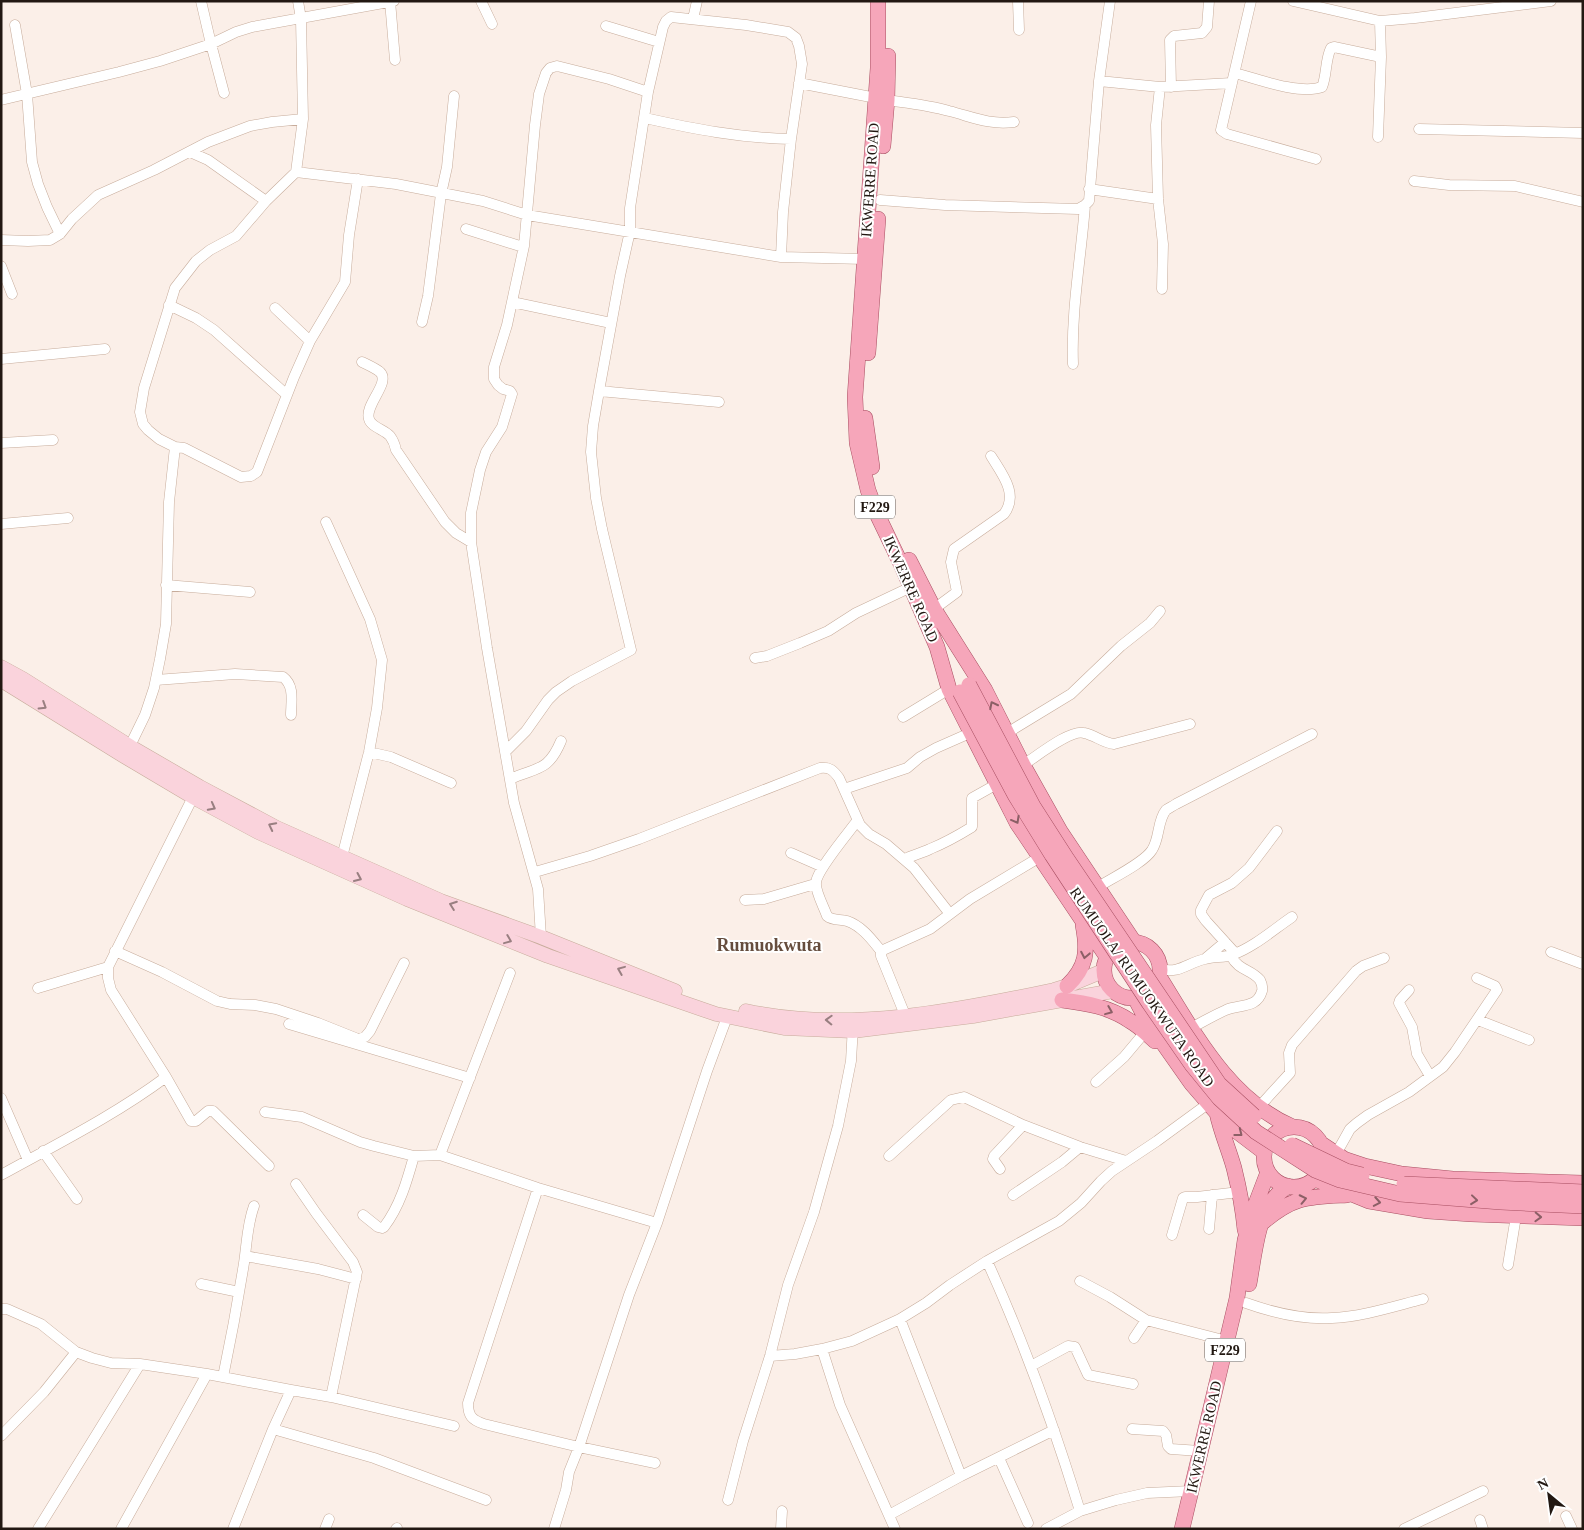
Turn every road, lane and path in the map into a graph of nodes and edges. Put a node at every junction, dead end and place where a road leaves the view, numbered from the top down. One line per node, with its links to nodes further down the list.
1 (201, 1): 22 (street)
2 (298, 1): 14 (street)
3 (481, 1): 17 (street)
4 (697, 1): 15 (street)
5 (878, 1): 35 (main road, IKWERRE ROAD / F229)
6 (888, 1): 35 (main road, IKWERRE ROAD / F229)
7 (1018, 1): 20 (street)
8 (1110, 1): 26 (street)
9 (1209, 1): 30 (street)
10 (1251, 1): 25 (street)
11 (1293, 1): 16 (street)
12 (1551, 1): 16 (street)
13 (391, 2): 14 (street); 24 (street)
14 (301, 18): 22 (street); 38 (street)
15 (693, 19): 21 (street); 28 (street)
16 (1380, 22): 23 (street)
17 (492, 24)
18 (15, 25): 33 (street)
19 (606, 26): 21 (street)
20 (1019, 30)
21 (659, 42): 31 (street)
22 (210, 44): 32 (street); 33 (street)
23 (1381, 57): 25 (street); 42 (street)
24 (396, 60)
25 (1235, 72): 27 (street)
26 (1099, 81): 29 (street); 49 (street)
27 (1232, 83): 30 (street); 45 (street)
28 (799, 84): 35 (street); 43 (street)
29 (1160, 87): 30 (street); 51 (street)
30 (1171, 87)
31 (648, 92): 37 (street); 56 (street)
32 (224, 93)
33 (27, 94): 36 (street); 59 (street)
34 (454, 96): 50 (street)
35 (882, 99): 39 (street); 52 (main road, IKWERRE ROAD / F229); 63 (main road, IKWERRE ROAD / F229)
36 (1, 100)
37 (644, 118): 43 (street); 58 (street)
38 (303, 119): 44 (street); 46 (street)
39 (1014, 122)
40 (1419, 129): 41 (street)
41 (1583, 133)
42 (1378, 137)
43 (791, 139): 62 (street)
44 (190, 152): 53 (street); 59 (street)
45 (1316, 159)
46 (296, 172): 47 (street); 53 (street)
47 (358, 179): 50 (street); 72 (street)
48 (1414, 181): 54 (street)
49 (1090, 189): 51 (street); 55 (street)
50 (441, 194): 56 (street); 70 (street)
51 (1158, 199): 65 (street)
52 (880, 200): 55 (street); 91 (main road, IKWERRE ROAD / F229)
53 (266, 201): 68 (street)
54 (1583, 202)
55 (1085, 206): 76 (street)
56 (527, 215): 58 (street); 61 (street)
57 (466, 229): 61 (street)
58 (630, 231): 62 (street); 71 (street)
59 (60, 234): 60 (street)
60 (1, 240)
61 (523, 247): 67 (street)
62 (781, 257): 63 (street)
63 (865, 259): 89 (main road, IKWERRE ROAD / F229)
64 (1, 266): 66 (street)
65 (1162, 289)
66 (12, 294)
67 (512, 302): 71 (street); 87 (street)
68 (169, 304): 78 (street); 82 (street)
69 (275, 308): 72 (street)
70 (422, 322)
71 (611, 323): 77 (street)
72 (310, 341): 78 (street)
73 (105, 349): 74 (street)
74 (1, 359)
75 (362, 362): 87 (street)
76 (1073, 364)
77 (599, 391): 79 (street); 108 (street)
78 (287, 396): 82 (street)
79 (718, 402)
80 (53, 440): 81 (street)
81 (1, 443)
82 (175, 447): 88 (street)
83 (991, 456): 91 (street)
84 (68, 518): 86 (street)
85 (326, 522): 107 (street)
86 (1, 524)
87 (471, 542): 108 (street)
88 (166, 585): 90 (street); 97 (street)
89 (911, 587): 94 (street); 98 (main road, IKWERRE ROAD / F229)
90 (250, 592)
91 (934, 609): 93 (main road, IKWERRE ROAD / F229)
92 (1160, 611): 103 (street)
93 (953, 641): 98 (main road); 103 (main road, IKWERRE ROAD / F229, one-way to 93)
94 (755, 658)
95 (1, 667): 106 (main road)
96 (1, 680): 106 (main road, one-way to 106)
97 (156, 680): 99 (street); 106 (street)
98 (959, 689): 100 (street); 102 (main road); 189 (main road, RUMUOLA/ RUMUOKWUTA ROAD, bridge); 195 (main road, RUMUOLA/ RUMUOKWUTA ROAD, one-way to 195, bridge)
99 (291, 715)
100 (903, 717)
101 (1190, 724): 109 (street)
102 (970, 733): 112 (main road); 113 (street)
103 (1007, 734): 109 (main road, IKWERRE ROAD / F229)
104 (1312, 734): 124 (street)
105 (561, 741): 110 (street)
106 (127, 752): 114 (main road); 118 (main road, one-way to 106)
107 (369, 752): 111 (street); 118 (street)
108 (505, 752): 110 (street)
109 (1023, 766): 124 (main road, IKWERRE ROAD / F229)
110 (510, 780): 122 (street)
111 (451, 783)
112 (997, 784): 119 (main road, one-way to 119); 120 (street)
113 (844, 789): 115 (street); 122 (street)
114 (193, 797): 132 (street); 151 (main road, one-way to 151)
115 (857, 821): 120 (street); 121 (street)
116 (1277, 831): 131 (street)
117 (791, 854): 121 (street)
118 (342, 857): 129 (main road, one-way to 118)
119 (1040, 857): 126 (street); 128 (main road)
120 (905, 860): 126 (street)
121 (823, 867): 123 (street)
122 (534, 872): 129 (street)
123 (815, 884): 125 (street); 133 (street)
124 (1098, 887): 130 (main road, IKWERRE ROAD / F229)
125 (745, 900)
126 (950, 914): 133 (street)
127 (1292, 917): 135 (street)
128 (1082, 918): 139 (main road); 148 (main road, one-way to 148)
129 (541, 938): 154 (main road, one-way to 129)
130 (1134, 942): 139 (main road); 143 (main road)
131 (1224, 942): 135 (street); 136 (street)
132 (115, 951): 138 (street); 141 (street)
133 (881, 951): 150 (street)
134 (1551, 952): 140 (street)
135 (1233, 955): 136 (street); 155 (street)
136 (1206, 958): 143 (street)
137 (1384, 958): 164 (street)
138 (404, 963)
139 (1105, 964): 147 (main road); 148 (main road)
140 (1583, 964)
141 (108, 967): 145 (street); 160 (street)
142 (510, 973): 161 (street)
143 (1160, 973): 149 (main road); 155 (main road)
144 (1477, 978): 152 (street)
145 (38, 988)
146 (1409, 990): 159 (street)
147 (1113, 991): 148 (main road); 149 (main road)
148 (1064, 993): 150 (main road); 154 (main road); 156 (main road, one-way to 156)
149 (1135, 998): 158 (main road)
150 (905, 1015): 154 (main road)
151 (727, 1017): 154 (main road); 199 (street)
152 (1478, 1020): 157 (street); 159 (street)
153 (289, 1024): 161 (street)
154 (853, 1026): 220 (street)
155 (1191, 1028): 164 (main road)
156 (1145, 1032): 158 (main road); 162 (street)
157 (1529, 1040)
158 (1172, 1055): 165 (main road)
159 (1430, 1076): 173 (street)
160 (166, 1077): 171 (street); 179 (street)
161 (470, 1078): 175 (street)
162 (1096, 1082)
163 (1, 1098): 177 (street)
164 (1259, 1107): 168 (main road)
165 (1213, 1108): 172 (main road, one-way to 172); 178 (street); 188 (main road)
166 (265, 1112): 174 (street)
167 (1023, 1125): 170 (street); 176 (street); 180 (street)
168 (1293, 1127): 169 (main road); 172 (main road)
169 (1322, 1145): 173 (main road); 183 (main road)
170 (1080, 1147): 178 (street); 190 (street)
171 (43, 1151): 177 (street); 193 (street)
172 (1264, 1152): 181 (main road)
173 (1336, 1154): 184 (main road)
174 (414, 1156): 175 (street); 196 (street)
175 (440, 1156): 187 (street)
176 (889, 1156)
177 (28, 1160): 182 (street)
178 (1126, 1161): 205 (street)
179 (269, 1166)
180 (1000, 1169)
181 (1268, 1172): 186 (main road); 203 (main road, IKWERRE ROAD / F229)
182 (1, 1175)
183 (1315, 1179): 186 (main road); 191 (main road)
184 (1583, 1183)
185 (296, 1184): 207 (street)
186 (1288, 1186): 200 (main road, IKWERRE ROAD / F229)
187 (538, 1188): 199 (street); 233 (street)
188 (1240, 1192): 192 (street); 203 (main road)
189 (1583, 1192)
190 (1013, 1195)
191 (1354, 1195): 197 (main road, one-way to 197); 200 (main road, one-way to 191)
192 (1212, 1196): 201 (street); 202 (street)
193 (77, 1199)
194 (254, 1206): 204 (street)
195 (1583, 1206)
196 (363, 1215)
197 (1516, 1216): 198 (main road, one-way to 198); 206 (street)
198 (1583, 1218)
199 (657, 1223): 233 (street)
200 (1261, 1223): 212 (main road, IKWERRE ROAD / F229)
201 (1209, 1229)
202 (1172, 1235)
203 (1246, 1240): 217 (main road, IKWERRE ROAD / F229)
204 (245, 1256): 207 (street); 210 (street)
205 (987, 1261): 214 (street); 222 (street)
206 (1508, 1265)
207 (356, 1279): 227 (street)
208 (1080, 1281): 215 (street)
209 (201, 1284): 210 (street)
210 (239, 1292): 224 (street)
211 (1423, 1299): 212 (street)
212 (1246, 1303): 255 (main road, IKWERRE ROAD / F229)
213 (1, 1309): 219 (street)
214 (900, 1319): 218 (street); 237 (street)
215 (1146, 1320): 216 (street); 217 (street)
216 (1134, 1338)
217 (1227, 1341): 234 (main road, IKWERRE ROAD / F229)
218 (822, 1350): 220 (street); 244 (street)
219 (76, 1352): 221 (street); 232 (street)
220 (770, 1356): 241 (street)
221 (140, 1364): 223 (street); 247 (street)
222 (1031, 1366): 225 (street); 231 (street)
223 (207, 1374): 224 (street); 248 (street)
224 (223, 1377): 226 (street)
225 (1132, 1384)
226 (291, 1390): 227 (street); 229 (street)
227 (331, 1397): 228 (street)
228 (454, 1426)
229 (273, 1429): 240 (street); 249 (street)
230 (1132, 1429): 234 (street)
231 (1054, 1430): 235 (street); 243 (street)
232 (1, 1436)
233 (579, 1447): 236 (street); 250 (street)
234 (1200, 1451): 238 (main road, IKWERRE ROAD / F229)
235 (999, 1458): 237 (street); 246 (street)
236 (655, 1464)
237 (961, 1476): 244 (street)
238 (1191, 1491): 243 (street); 254 (main road, IKWERRE ROAD / F229)
239 (1483, 1491): 256 (street)
240 (486, 1500)
241 (728, 1500)
242 (782, 1511): 251 (street)
243 (1080, 1511): 253 (street)
244 (889, 1515): 252 (street)
245 (1566, 1516): 257 (street)
246 (1028, 1523)
247 (38, 1529)
248 (121, 1529)
249 (233, 1529)
250 (554, 1529)
251 (781, 1529)
252 (895, 1529)
253 (1046, 1529)
254 (1182, 1529)
255 (1191, 1529)
256 (1404, 1529)
257 (1572, 1529)

